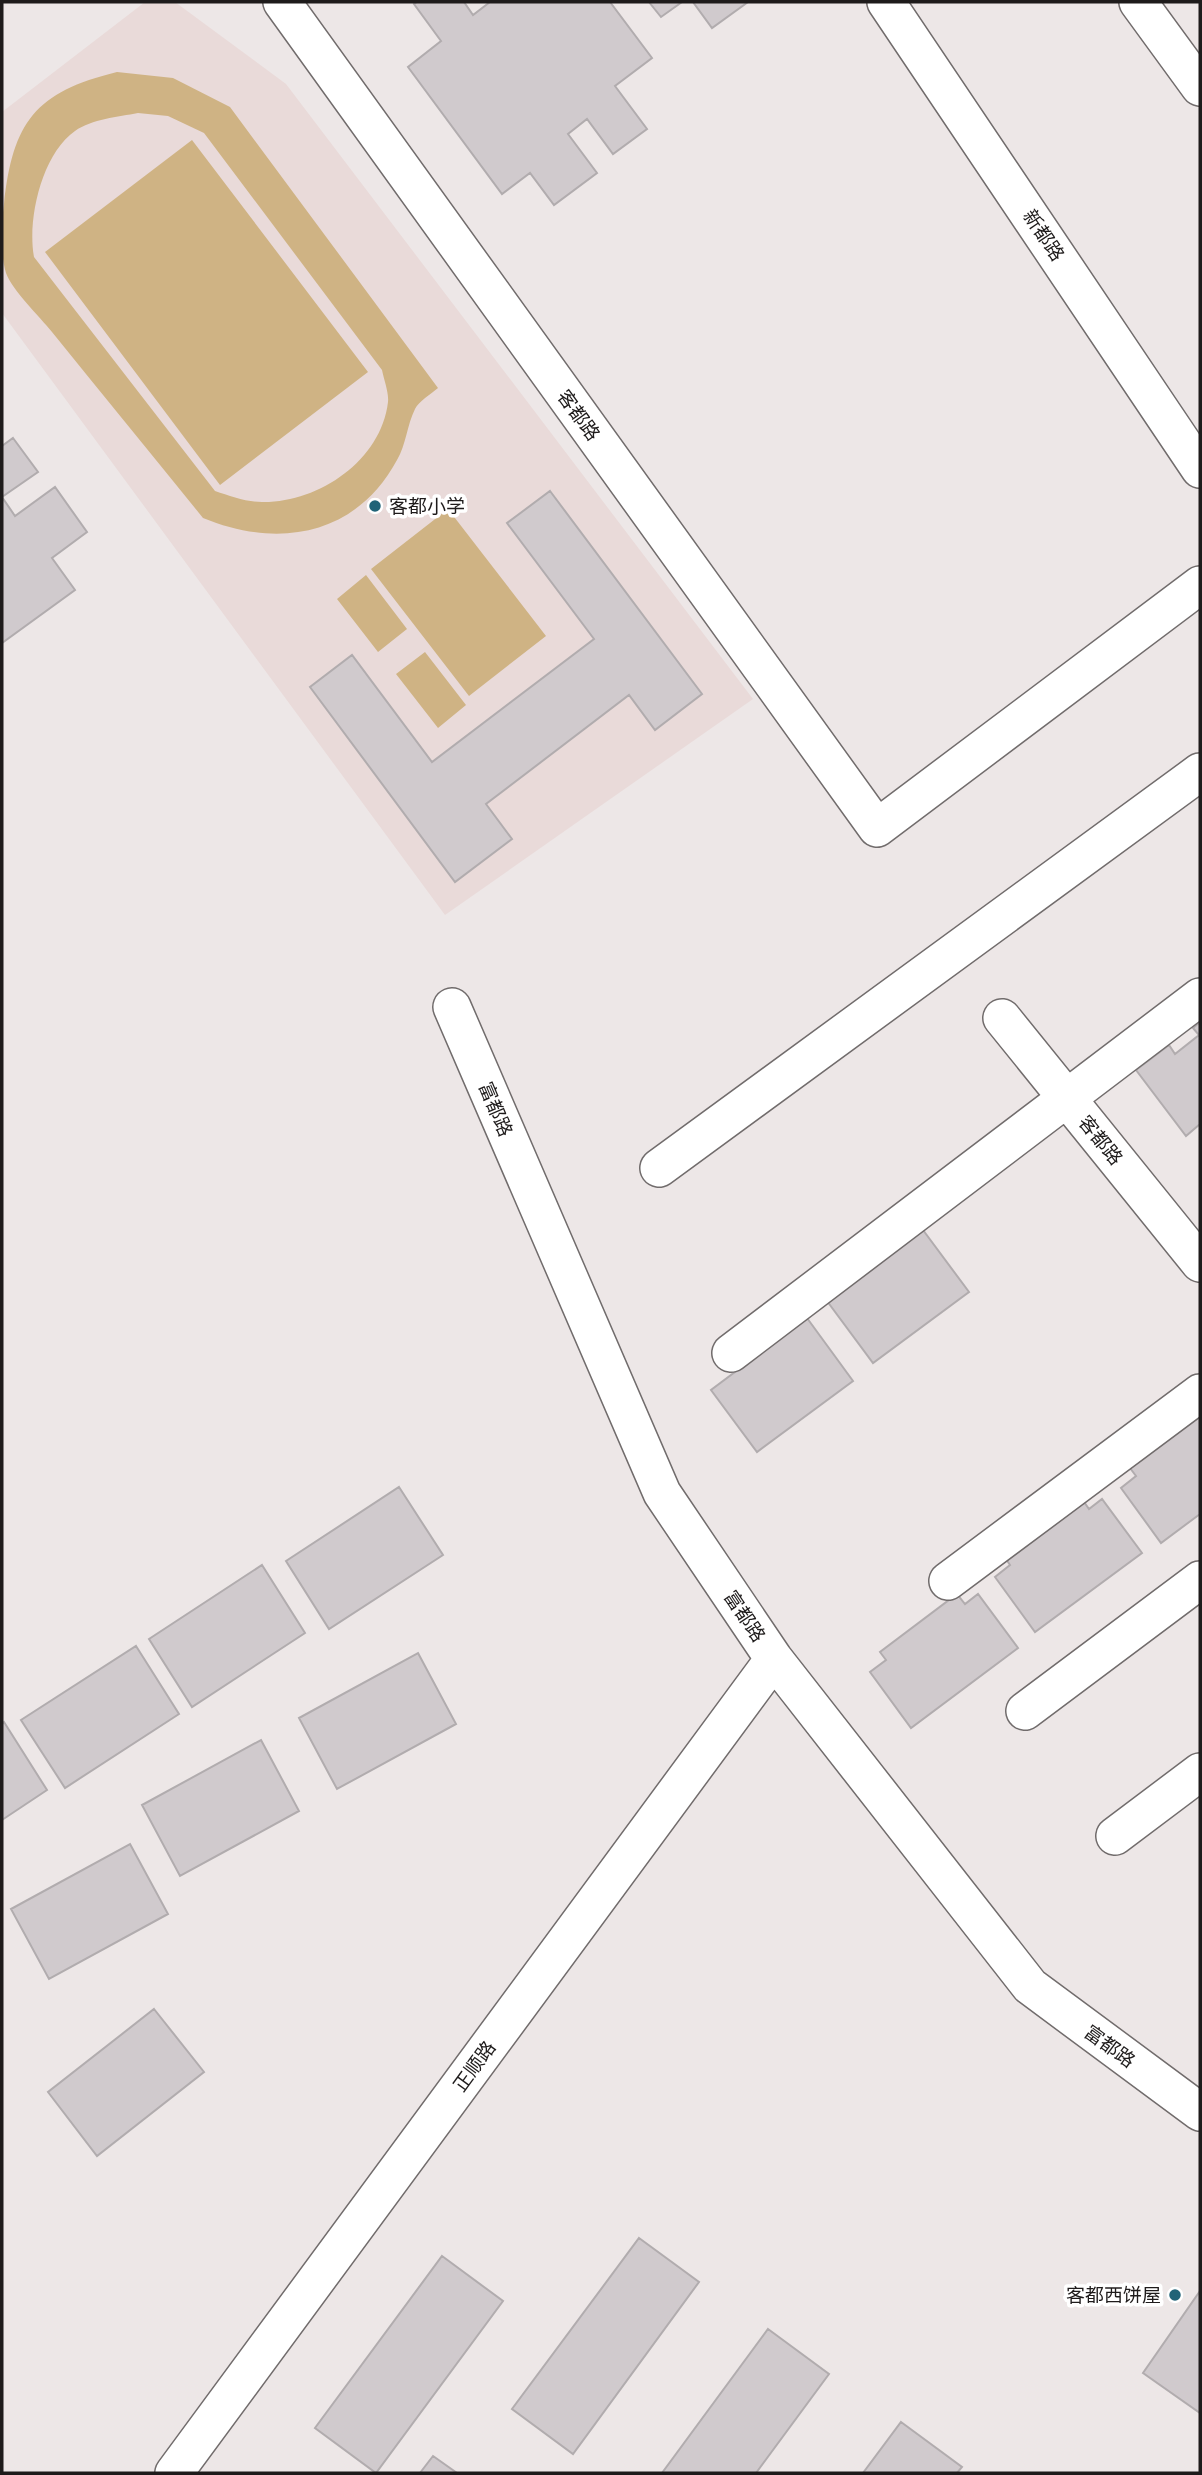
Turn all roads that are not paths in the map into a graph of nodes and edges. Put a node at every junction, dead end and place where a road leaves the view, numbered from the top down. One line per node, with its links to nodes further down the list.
1 (282, 2): 6 (street, 客都路)
2 (886, 2): 5 (street, 新都路)
3 (1138, 2): 4 (street)
4 (1200, 87)
5 (1200, 469)
6 (1200, 585)
7 (1200, 772): 12 (street)
8 (1200, 997): 11 (street)
9 (452, 1007): 18 (street, 富都路)
10 (1002, 1018): 11 (street, 客都路)
11 (1066, 1096): 13 (street, 客都路); 14 (street)
12 (659, 1168)
13 (1200, 1263)
14 (731, 1353)
15 (1200, 1393): 17 (street)
16 (1200, 1580): 19 (street)
17 (948, 1581)
18 (774, 1658): 22 (street, 富都路); 23 (street, 正顺路)
19 (1025, 1712)
20 (1200, 1772): 21 (street)
21 (1115, 1836)
22 (1200, 2112)
23 (174, 2473)

